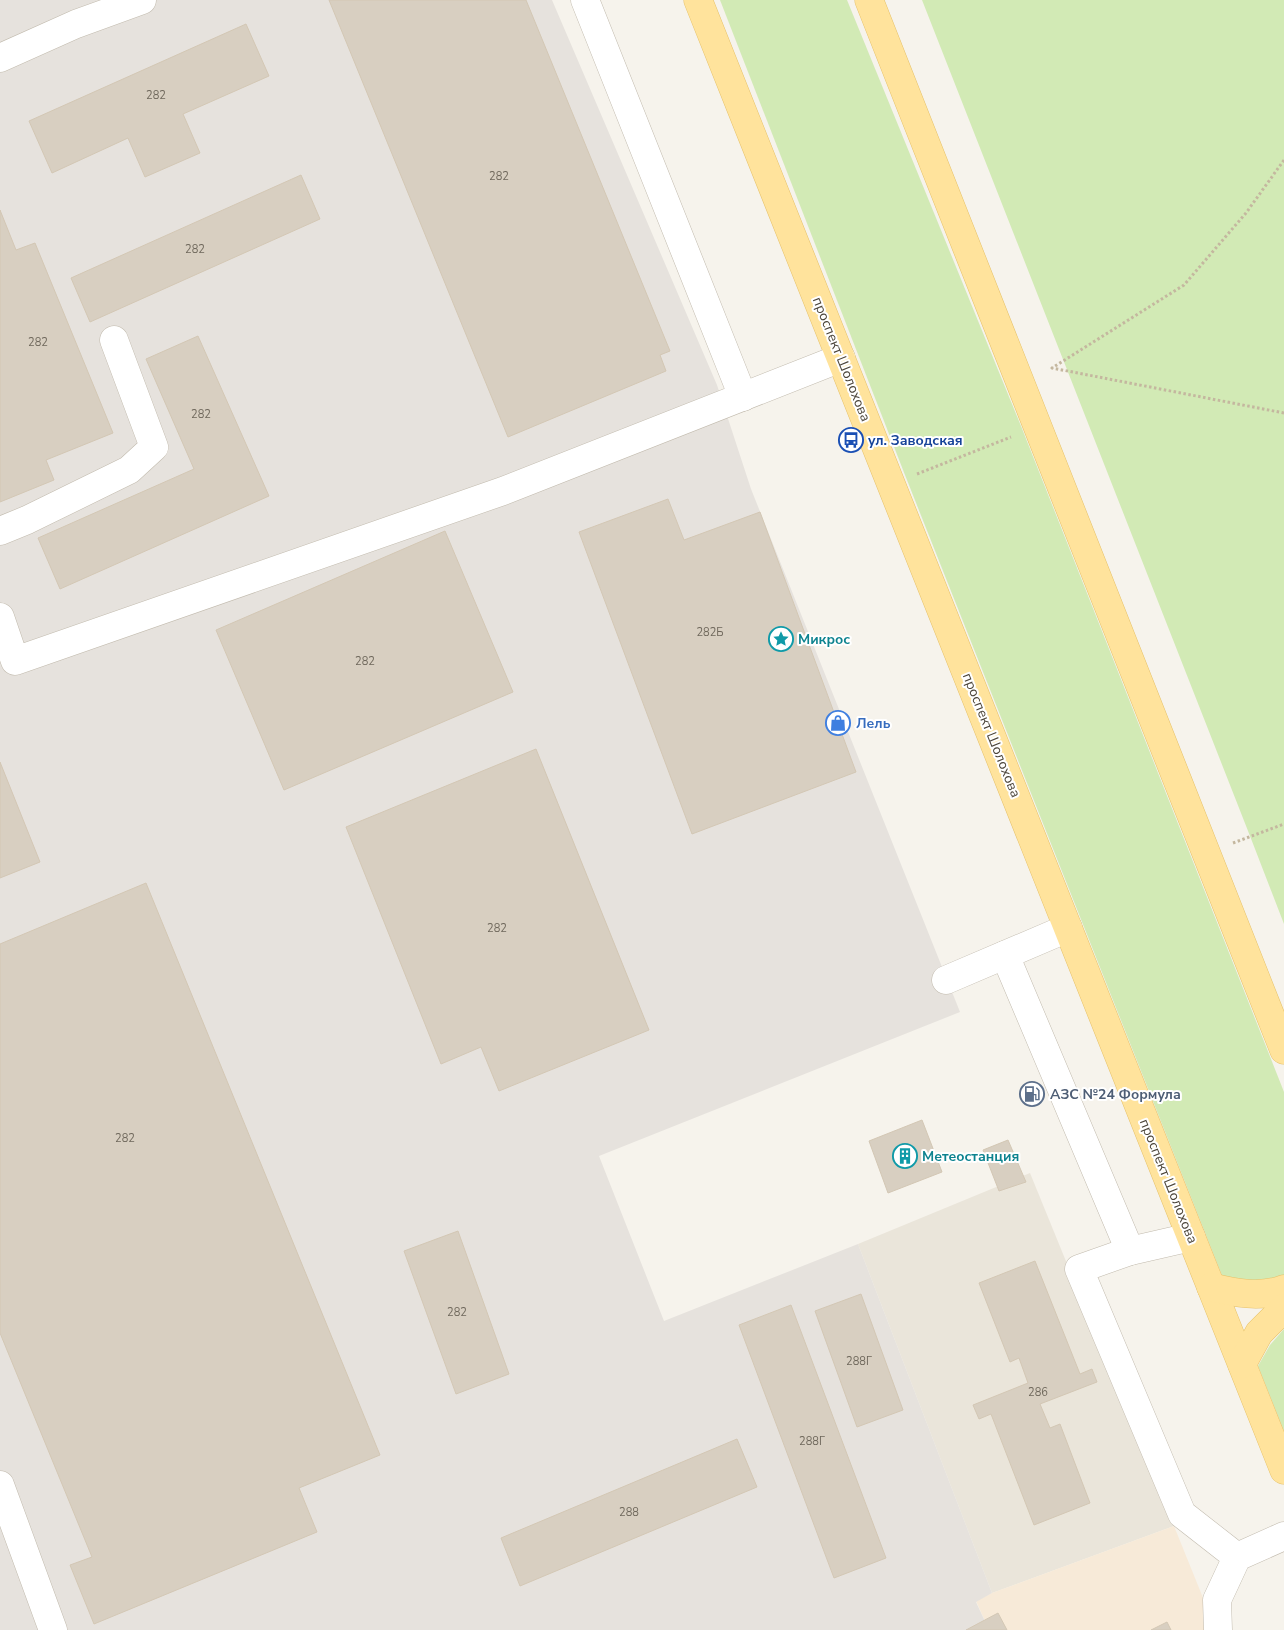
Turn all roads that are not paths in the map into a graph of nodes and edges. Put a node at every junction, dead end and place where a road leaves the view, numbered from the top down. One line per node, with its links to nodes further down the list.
1 (142, 0): 5 (lane)
2 (585, 0): 8 (lane)
3 (698, 0): 7 (main road, проспект Шолохова)
4 (869, 0): 15 (main road)
5 (0, 58)
6 (114, 340): 9 (lane)
7 (841, 358): 8 (lane); 12 (main road, проспект Шолохова)
8 (743, 397): 11 (lane)
9 (0, 531)
10 (0, 617): 11 (lane)
11 (8, 665)
12 (1068, 928): 13 (lane); 16 (main road, проспект Шолохова)
13 (1005, 955): 14 (lane); 17 (lane)
14 (946, 980)
15 (1284, 1050)
16 (1192, 1237): 17 (lane); 18 (main road, проспект Шолохова)
17 (1130, 1251): 25 (lane)
18 (1211, 1287): 19 (main road); 21 (main road, проспект Шолохова)
19 (1284, 1288)
20 (1284, 1308): 21 (main road)
21 (1242, 1364): 22 (main road, проспект Шолохова)
22 (1284, 1470)
23 (0, 1485): 26 (lane)
24 (1284, 1536): 25 (lane)
25 (1237, 1557): 27 (lane)
26 (53, 1630)
27 (1218, 1630)

